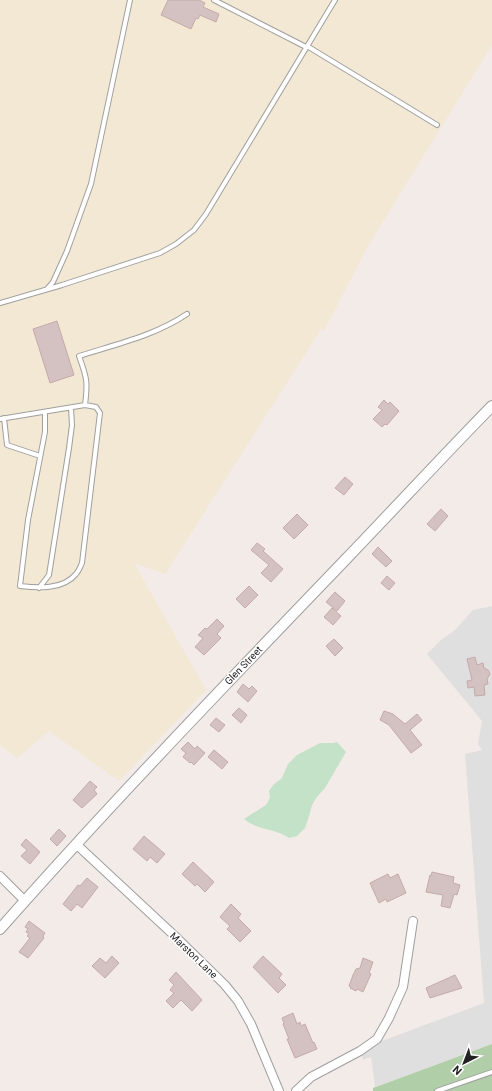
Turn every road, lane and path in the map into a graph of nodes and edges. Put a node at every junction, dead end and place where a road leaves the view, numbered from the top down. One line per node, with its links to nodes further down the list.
1 (130, 0): 6 (lane)
2 (214, 0): 4 (lane)
3 (335, 0): 4 (lane)
4 (307, 46): 5 (lane); 6 (lane)
5 (437, 126)
6 (47, 289): 7 (lane)
7 (0, 303)
8 (187, 314): 9 (lane)
9 (85, 405): 11 (lane); 15 (lane)
10 (492, 406): 16 (street, Glen Street)
11 (71, 408): 12 (lane); 15 (lane)
12 (45, 413): 13 (lane); 14 (lane)
13 (2, 419): 14 (lane)
14 (40, 456): 15 (lane)
15 (39, 588)
16 (76, 844): 18 (street, Glen Street); 22 (street, Marston Lane)
17 (0, 876): 18 (street)
18 (25, 901): 20 (street, Glen Street)
19 (413, 921): 23 (street)
20 (0, 929)
21 (492, 1072): 24 (lane)
22 (279, 1091)
23 (296, 1091)
24 (437, 1091)

